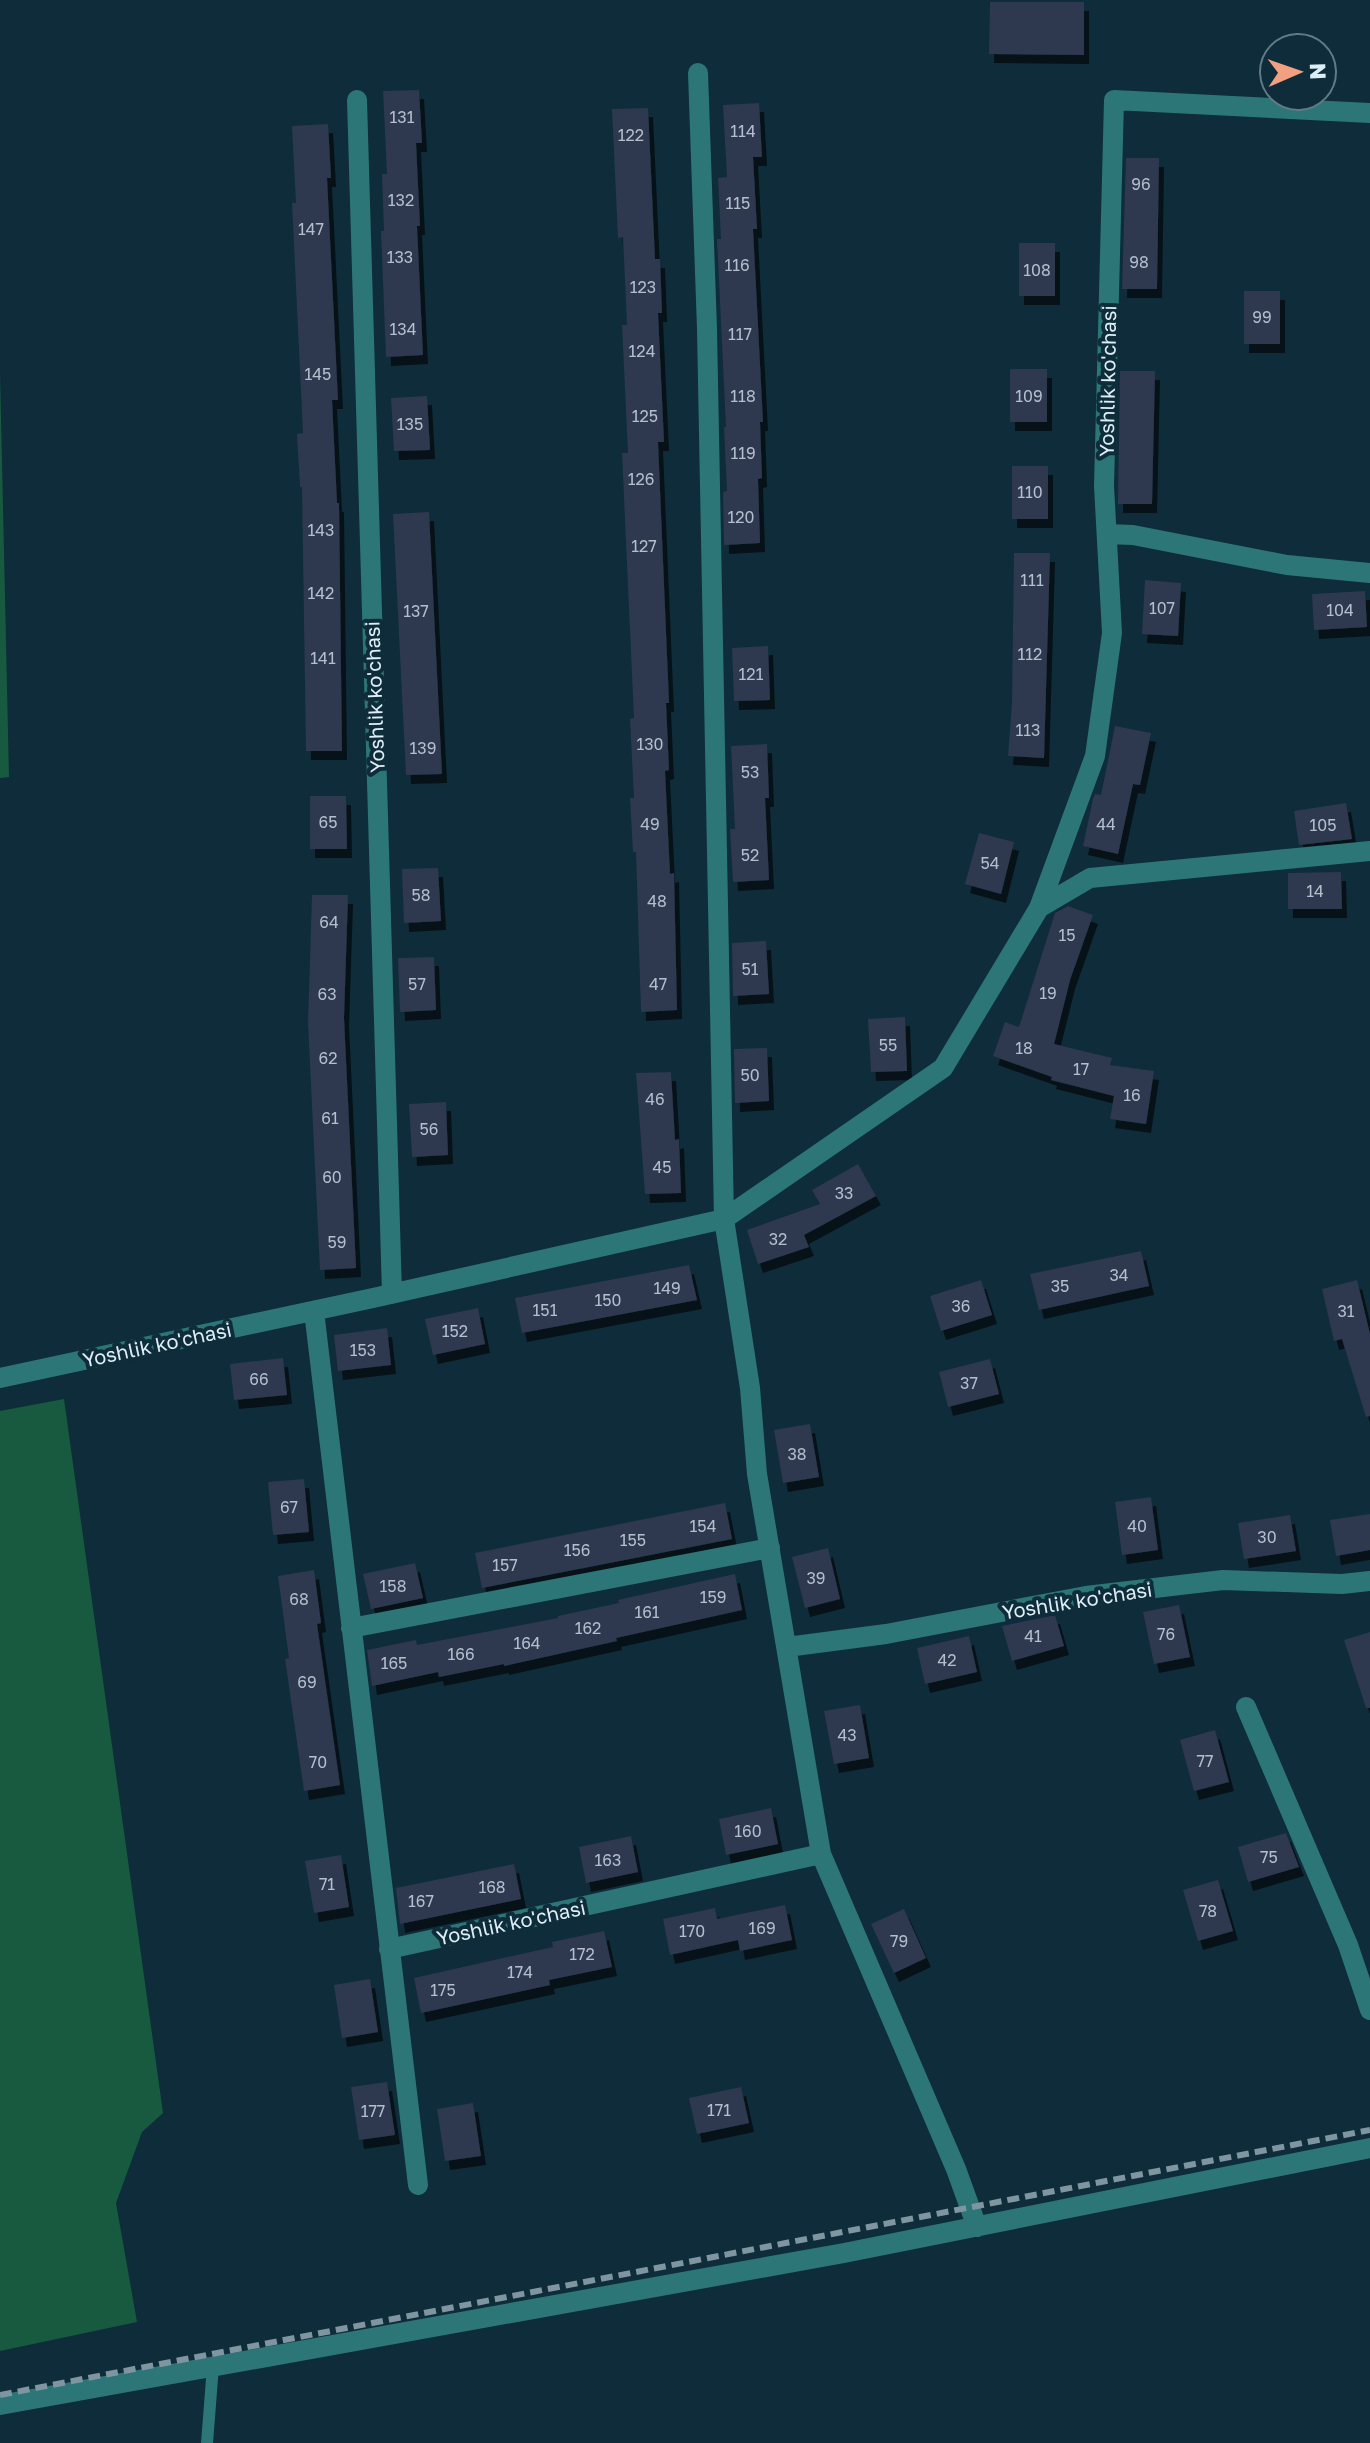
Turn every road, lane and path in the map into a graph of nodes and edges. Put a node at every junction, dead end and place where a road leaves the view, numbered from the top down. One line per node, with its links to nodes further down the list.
1 (698, 73): 8 (street)
2 (357, 100): 9 (street, Yoshlik ko'chasi)
3 (1370, 113): 4 (street, Yoshlik ko'chasi)
4 (1107, 534): 5 (street); 7 (street, Yoshlik ko'chasi)
5 (1370, 573)
6 (1370, 851): 7 (street, Yoshlik ko'chasi)
7 (1039, 908): 8 (street, Yoshlik ko'chasi)
8 (724, 1219): 9 (street, Yoshlik ko'chasi); 12 (street)
9 (392, 1294): 10 (street, Yoshlik ko'chasi)
10 (314, 1311): 11 (street, Yoshlik ko'chasi); 14 (street)
11 (0, 1378)
12 (770, 1548): 14 (street); 15 (street)
13 (1370, 1581): 15 (street, Yoshlik ko'chasi)
14 (351, 1628): 18 (street)
15 (787, 1647): 17 (street)
16 (1246, 1707): 19 (street)
17 (821, 1854): 18 (street, Yoshlik ko'chasi); 22 (street)
18 (389, 1949): 21 (street)
19 (1370, 2010)
20 (1370, 2148): 22 (street)
21 (418, 2185)
22 (977, 2227): 23 (street)
23 (213, 2366): 24 (street); 25 (lane)
24 (0, 2405)
25 (207, 2443)

